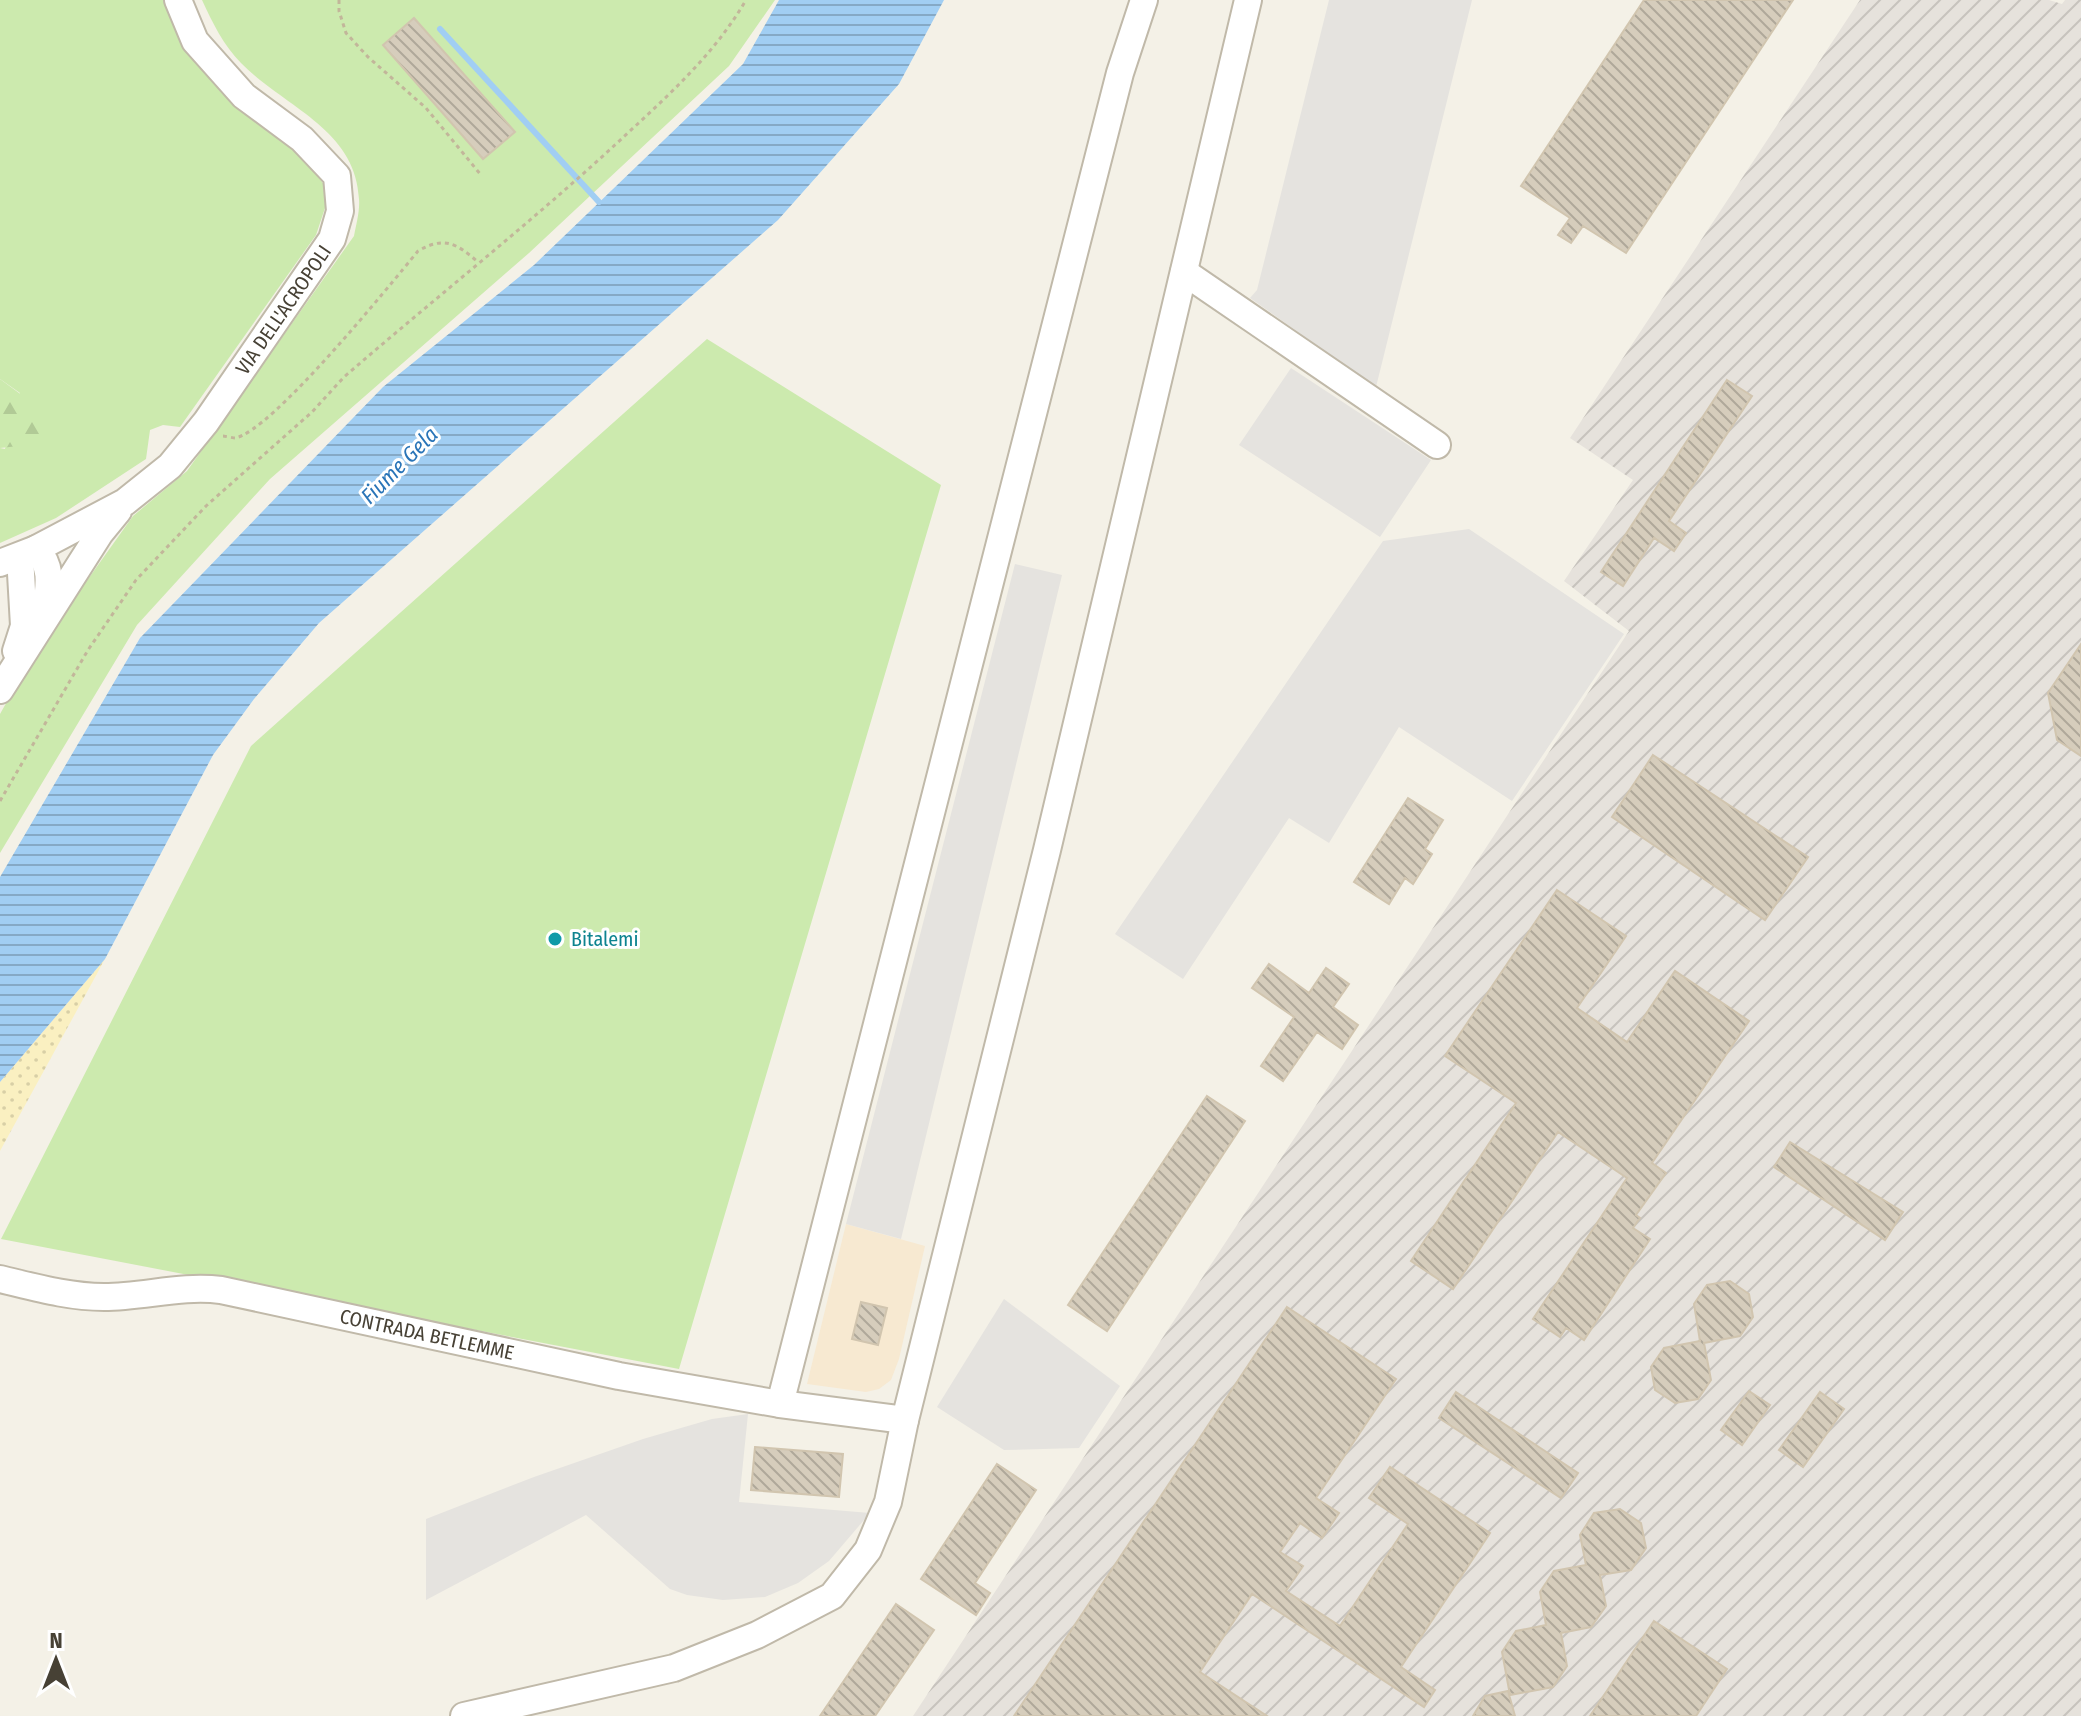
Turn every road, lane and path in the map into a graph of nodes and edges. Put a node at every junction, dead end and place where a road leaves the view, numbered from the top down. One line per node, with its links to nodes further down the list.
1 (178, 0): 9 (street, VIA DELL'ACROPOLI)
2 (339, 0): 6 (path)
3 (746, 0): 7 (path)
4 (1144, 0): 19 (street)
5 (1248, 0): 8 (street)
6 (481, 175)
7 (478, 262): 9 (path); 17 (path)
8 (1184, 272): 10 (street); 20 (street)
9 (206, 422): 11 (street, VIA DELL'ACROPOLI)
10 (1437, 445)
11 (125, 502): 12 (street, VIA DELL'ACROPOLI); 13 (street)
12 (19, 556): 13 (street); 16 (street)
13 (45, 617): 16 (street)
14 (0, 633): 15 (street)
15 (0, 672)
16 (0, 688)
17 (0, 801)
18 (0, 1279): 19 (street, CONTRADA BETLEMME)
19 (780, 1404): 20 (street, CONTRADA BETLEMME)
20 (905, 1420): 21 (street)
21 (464, 1716)

